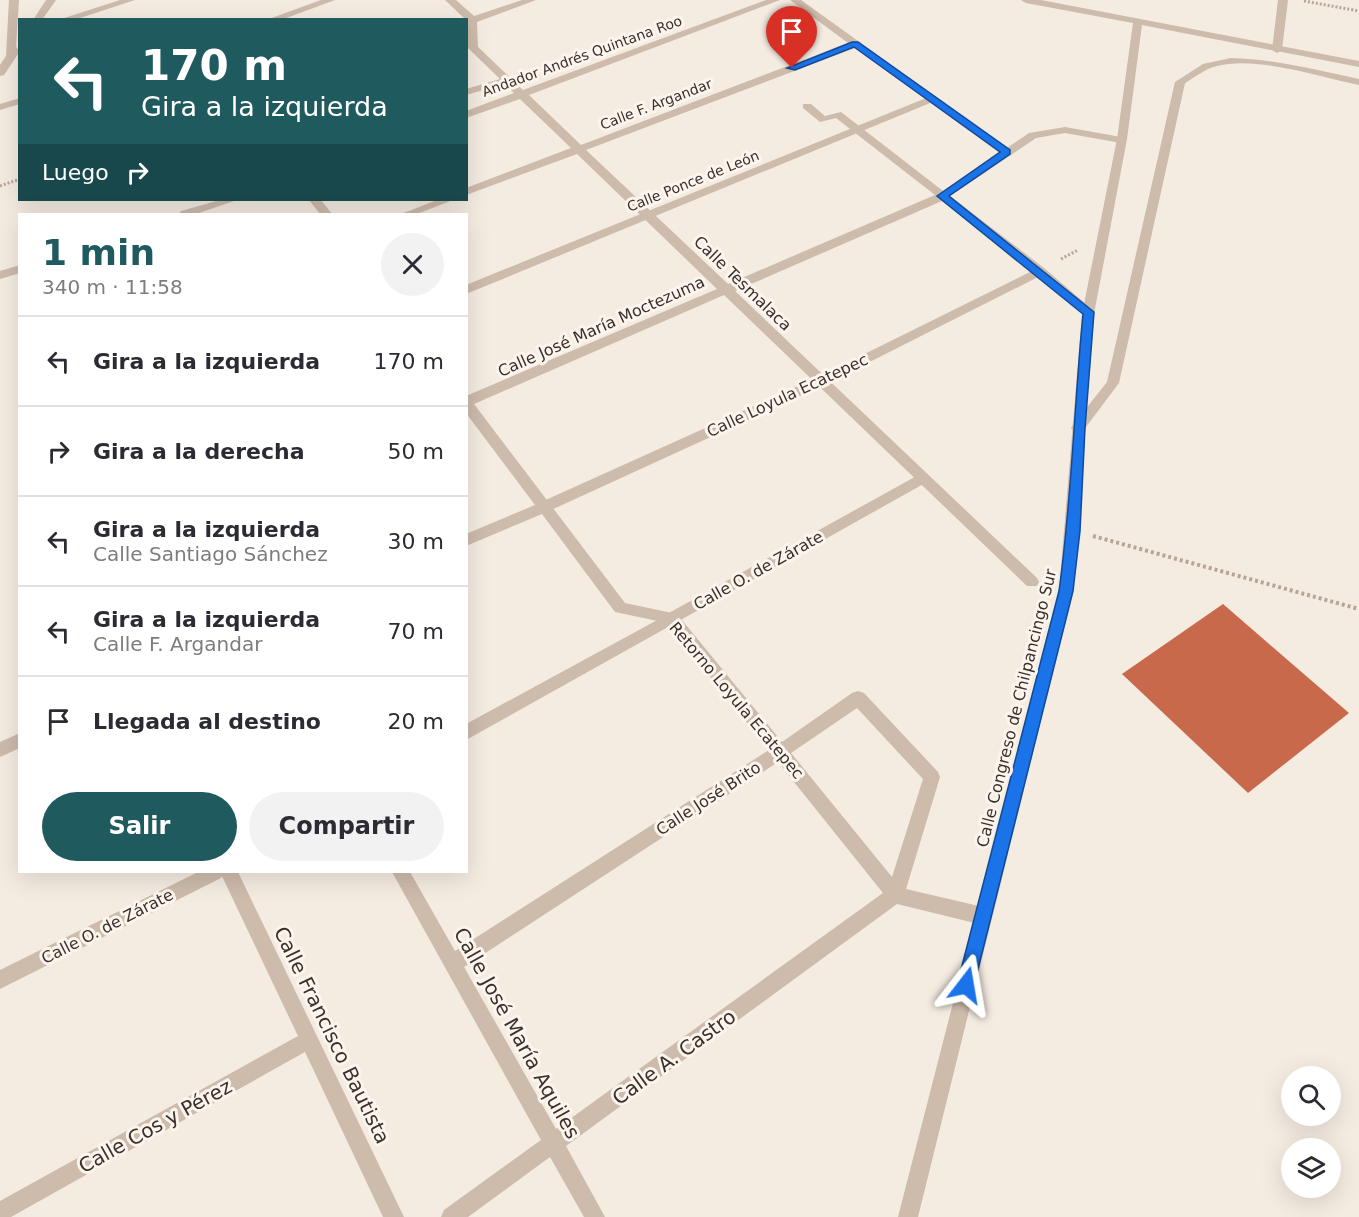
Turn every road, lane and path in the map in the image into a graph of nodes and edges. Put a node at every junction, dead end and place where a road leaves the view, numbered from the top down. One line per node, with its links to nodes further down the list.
1 (14, 0): 21 (street)
2 (51, 0): 13 (street)
3 (130, 0): 14 (street)
4 (330, 0): 15 (street)
5 (450, 0): 16 (street)
6 (531, 0): 16 (street)
7 (775, 0): 27 (street, Andador Andrés Quintana Roo)
8 (795, 0): 18 (street)
9 (1026, 0): 17 (street)
10 (1283, 0): 20 (street)
11 (1295, 0): 12 (path)
12 (1359, 11)
13 (38, 18)
14 (69, 18)
15 (276, 18)
16 (472, 20): 24 (street, Calle Tesmalaca)
17 (1138, 22): 20 (street); 34 (street, Calle Congreso de Chilpancingo Sur)
18 (855, 44): 28 (street); 35 (street, Calle F. Argandar)
19 (18, 48): 21 (street)
20 (1277, 50): 22 (street)
21 (11, 57): 23 (street)
22 (1359, 64)
23 (0, 73)
24 (508, 80): 26 (street); 27 (street, Calle Tesmalaca)
25 (1359, 82): 58 (street)
26 (468, 91)
27 (522, 94): 32 (street, Andador Andrés Quintana Roo); 35 (street, Calle Tesmalaca)
28 (931, 99): 33 (street, Calle Ponce de León); 36 (street)
29 (18, 101): 31 (street)
30 (807, 106): 33 (street)
31 (0, 107)
32 (468, 114)
33 (857, 130): 40 (street); 47 (street, Calle Ponce de León)
34 (1121, 140): 36 (street, Calle José María Moctezuma); 48 (street, Calle Congreso de Chilpancingo Sur)
35 (579, 149): 39 (street, Calle F. Argandar); 47 (street, Calle Tesmalaca)
36 (1006, 152): 40 (street, Calle José María Moctezuma)
37 (18, 180): 38 (path)
38 (0, 186)
39 (468, 191)
40 (943, 196): 50 (street); 53 (street, Calle José María Moctezuma)
41 (228, 201): 44 (street)
42 (316, 201): 45 (street)
43 (444, 201): 46 (street)
44 (188, 213)
45 (325, 213)
46 (410, 213)
47 (649, 215): 52 (street, Calle Ponce de León); 53 (street, Calle Tesmalaca)
48 (1100, 238): 50 (path); 54 (street, Calle Congreso de Chilpancingo Sur)
49 (18, 270): 51 (street)
50 (1040, 271): 54 (street); 55 (street, Calle Loyula Ecatepec)
51 (0, 275)
52 (468, 289)
53 (726, 289): 55 (street, Calle Tesmalaca); 56 (street, Calle José María Moctezuma)
54 (1089, 312): 58 (street, Calle Congreso de Chilpancingo Sur)
55 (821, 381): 59 (street, Calle Tesmalaca); 60 (street, Calle Loyula Ecatepec)
56 (468, 401)
57 (468, 405): 60 (street, Retorno Loyula Ecatepec)
58 (1078, 428): 61 (street, Calle Congreso de Chilpancingo Sur)
59 (922, 478): 63 (street, Calle Tesmalaca); 65 (street, Calle O. de Zárate)
60 (544, 507): 62 (street, Calle Loyula Ecatepec); 65 (street, Retorno Loyula Ecatepec)
61 (1074, 531): 64 (path); 74 (street, Calle Congreso de Chilpancingo Sur)
62 (468, 539)
63 (1032, 582)
64 (1359, 609)
65 (672, 618): 66 (street, Calle O. de Zárate); 69 (street, Retorno Loyula Ecatepec)
66 (468, 732)
67 (18, 741): 68 (street)
68 (0, 750)
69 (780, 752): 73 (street, Retorno Loyula Ecatepec); 73 (street, Calle José Brito); 75 (street, Calle José Brito)
70 (213, 873): 76 (street, Calle O. de Zárate)
71 (229, 873): 77 (street, Calle Francisco Bautista)
72 (402, 873): 75 (street, Calle José María Aquiles)
73 (896, 895): 74 (street); 78 (street, Calle A. Castro)
74 (983, 916): 83 (street, Calle Congreso de Chilpancingo Sur)
75 (452, 964): 78 (street, Calle José María Aquiles)
76 (0, 980)
77 (309, 1040): 79 (street, Calle Cos y Pérez); 80 (street, Calle Francisco Bautista)
78 (554, 1145): 81 (street, Calle A. Castro); 82 (street, Calle José María Aquiles)
79 (0, 1212)
80 (394, 1217)
81 (451, 1217)
82 (595, 1217)
83 (908, 1217)

